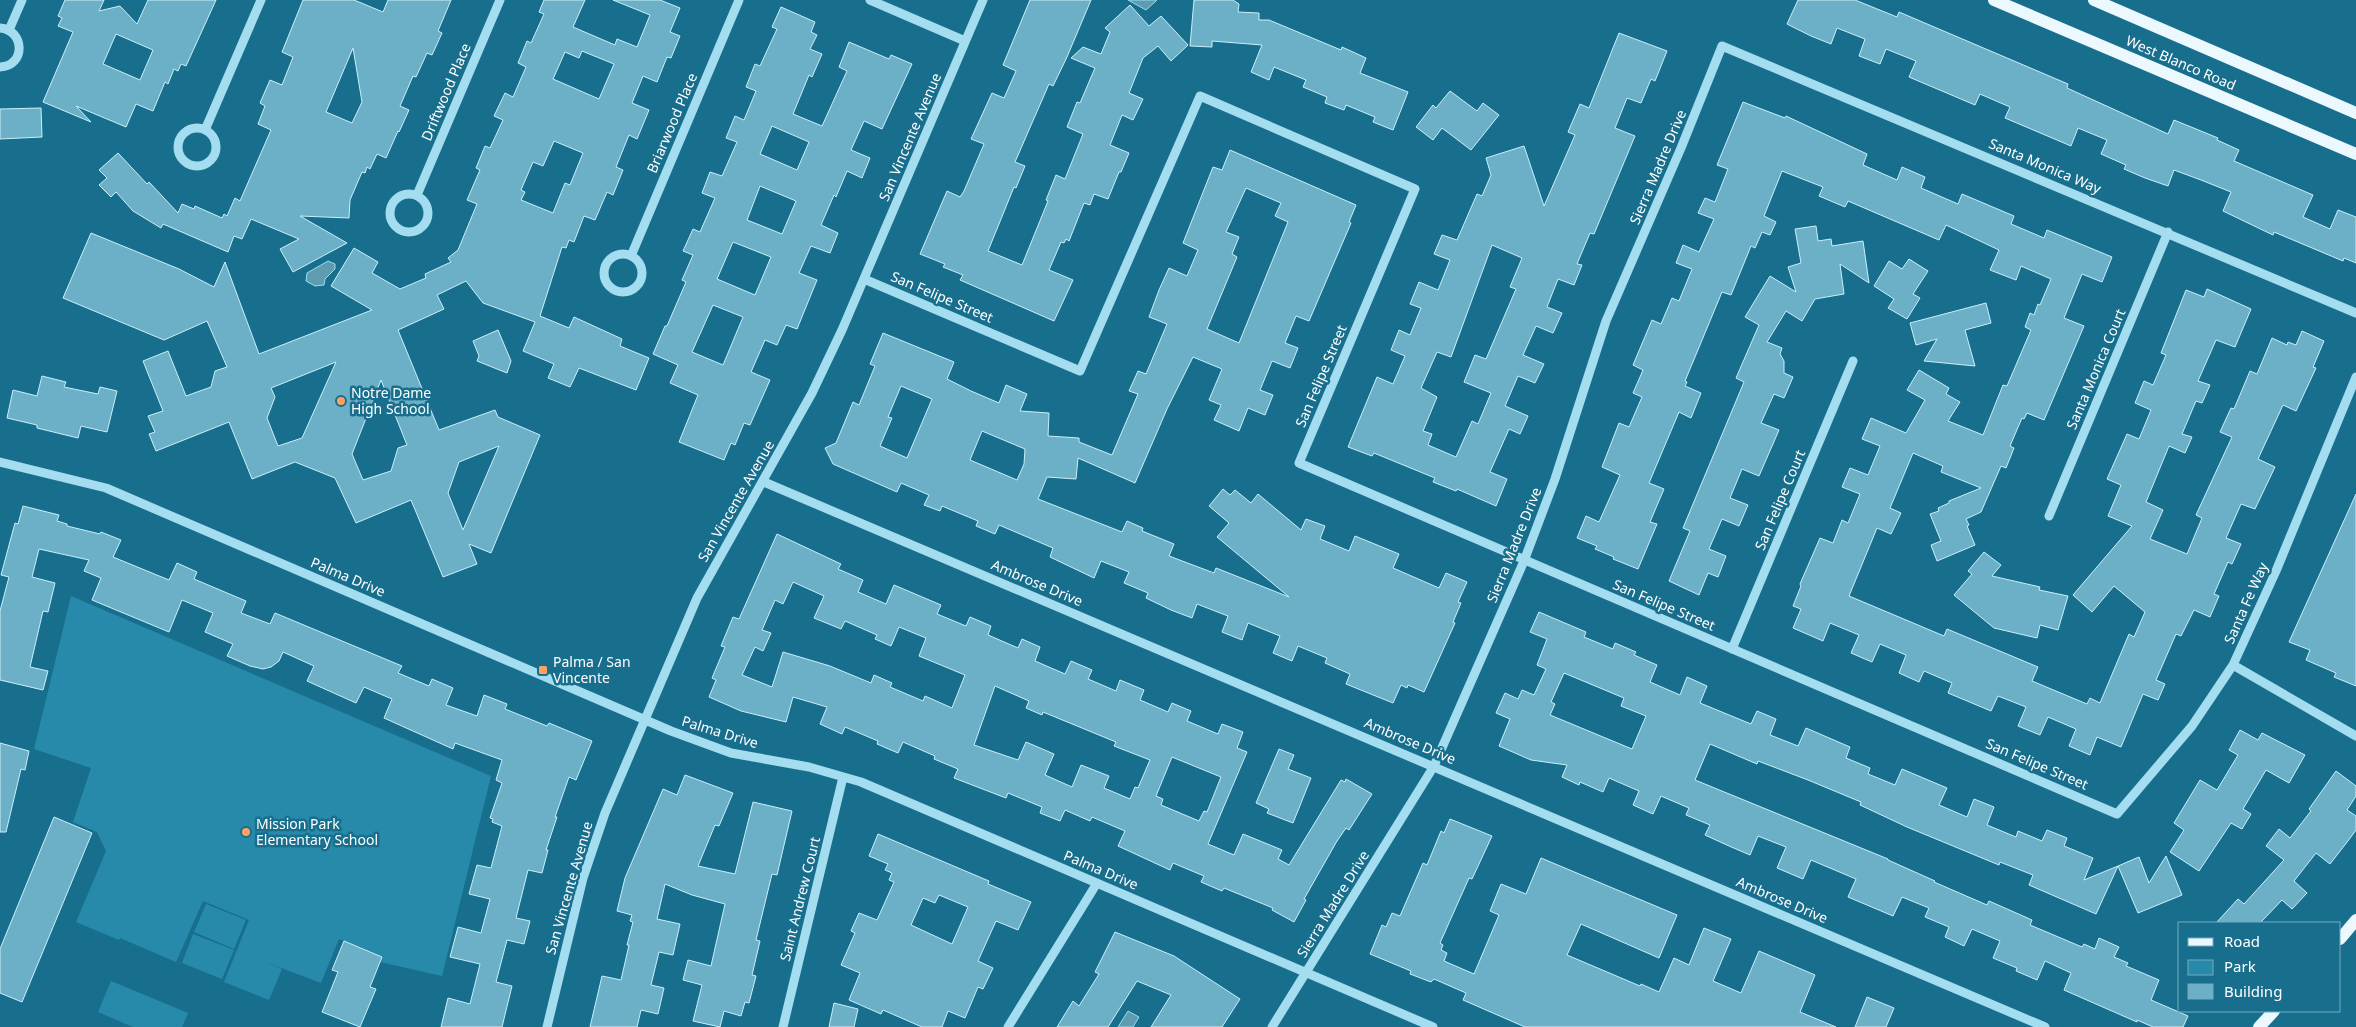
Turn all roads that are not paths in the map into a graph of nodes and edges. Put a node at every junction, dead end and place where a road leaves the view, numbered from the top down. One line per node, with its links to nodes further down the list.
1 (22, 0): 9 (street)
2 (261, 0): 14 (street)
3 (500, 0): 16 (street, Driftwood Place)
4 (739, 0): 18 (street, Briarwood Place)
5 (870, 0): 10 (street)
6 (983, 0): 10 (street, San Vincente Avenue)
7 (1994, 0): 15 (main road, West Blanco Road)
8 (2094, 0): 13 (main road, West Blanco Road)
9 (5, 29): 12 (street)
10 (965, 41): 19 (street, San Vincente Avenue)
11 (1722, 46): 17 (street, Santa Monica Way); 26 (street, Sierra Madre Drive)
12 (0, 67)
13 (2356, 113)
14 (205, 130): 14 (street)
15 (2356, 154)
16 (417, 195): 16 (street)
17 (2168, 232): 20 (street, Santa Monica Way); 25 (street, Santa Monica Court)
18 (631, 256): 18 (street)
19 (864, 279): 24 (street, San Vincente Avenue); 26 (street, San Felipe Street)
20 (2356, 313)
21 (1853, 361): 27 (street, San Felipe Court)
22 (2356, 377): 28 (street, Santa Fe Way)
23 (0, 462): 29 (street, Palma Drive)
24 (764, 482): 29 (street, San Vincente Avenue); 31 (street, Ambrose Drive)
25 (2049, 516)
26 (1524, 561): 27 (street, San Felipe Street); 31 (street, Sierra Madre Drive)
27 (1732, 649): 33 (street, San Felipe Street)
28 (2233, 665): 30 (street); 33 (street, Santa Fe Way)
29 (646, 720): 32 (street, Palma Drive); 39 (street, San Vincente Avenue)
30 (2356, 736)
31 (1434, 766): 37 (street, Sierra Madre Drive); 44 (street, Ambrose Drive)
32 (844, 777): 34 (street, Palma Drive); 40 (street, Saint Andrew Court)
33 (2117, 814)
34 (1097, 883): 37 (street, Palma Drive); 41 (street)
35 (2356, 920): 36 (main road)
36 (2341, 938)
37 (1306, 974): 42 (street, Sierra Madre Drive); 43 (street, Palma Drive)
38 (2273, 1012): 45 (main road)
39 (547, 1027)
40 (783, 1027)
41 (1008, 1027)
42 (1272, 1027)
43 (1433, 1027)
44 (2045, 1027)
45 (2259, 1027)

